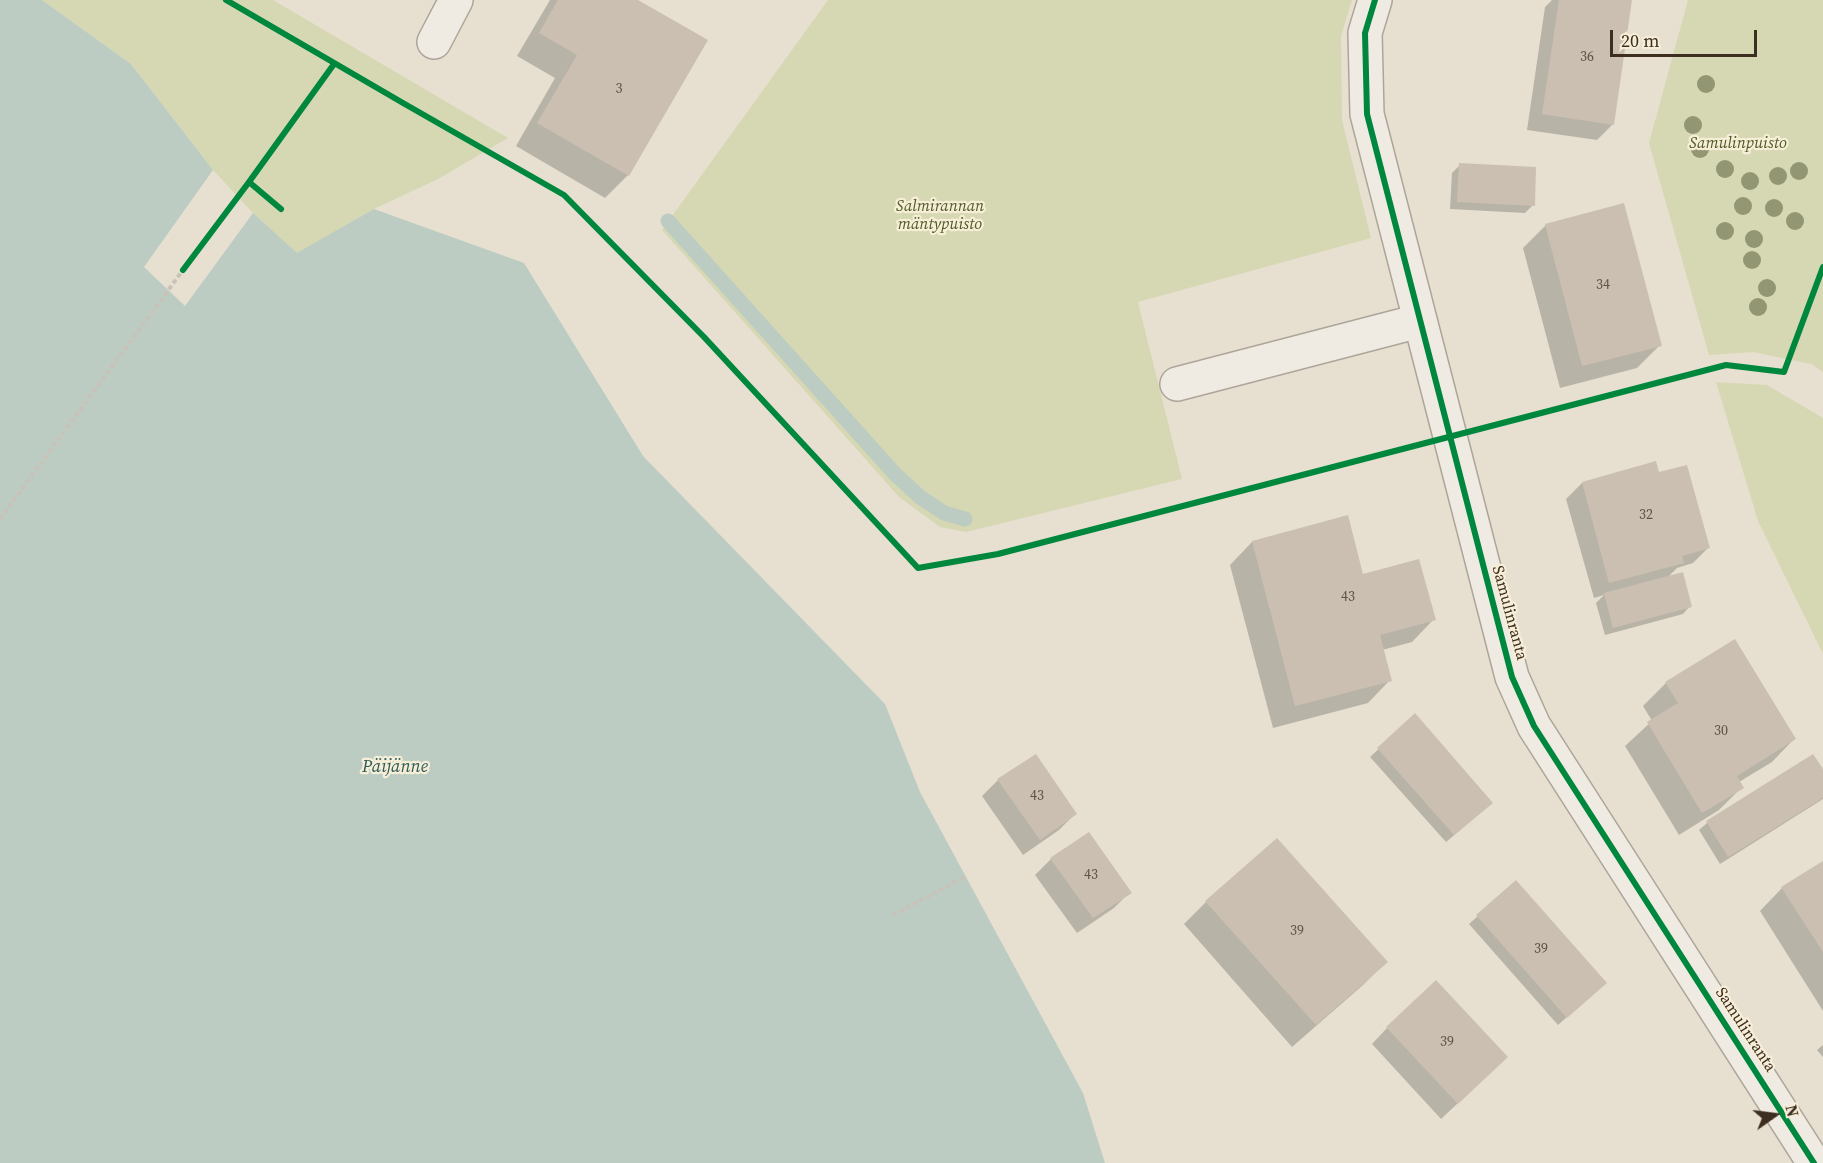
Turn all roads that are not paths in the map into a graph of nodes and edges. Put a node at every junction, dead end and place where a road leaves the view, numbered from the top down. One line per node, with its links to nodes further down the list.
1 (456, 0): 3 (street)
2 (1375, 0): 4 (street, Samulinranta)
3 (434, 42)
4 (1419, 321): 5 (street); 6 (street, Samulinranta)
5 (1177, 384)
6 (1814, 1163)

